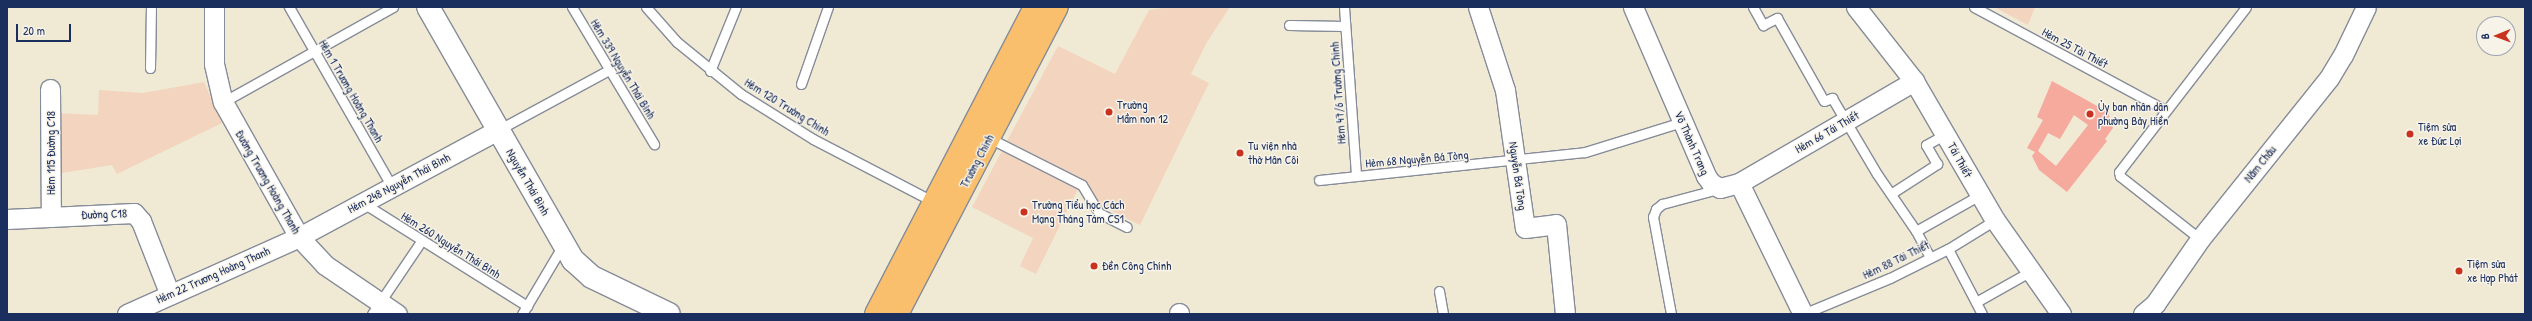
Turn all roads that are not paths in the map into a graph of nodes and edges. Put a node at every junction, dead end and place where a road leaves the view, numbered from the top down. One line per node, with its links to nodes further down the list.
1 (151, 7): 23 (lane)
2 (214, 7): 29 (street, Đường Trương Hoàng Thanh)
3 (289, 7): 22 (lane, Hẻm 1 Trương Hoàng Thanh)
4 (393, 7): 22 (lane)
5 (428, 7): 33 (street, Nguyễn Thái Bình)
6 (572, 7): 24 (lane, Hẻm 339 Nguyễn Thái Bình)
7 (646, 7): 25 (lane, Hẻm 120 Trường Chinh)
8 (736, 7): 25 (lane)
9 (828, 7): 27 (lane)
10 (1035, 7): 34 (main road, Trường Chinh)
11 (1057, 7): 34 (main road, Trường Chinh)
12 (1344, 7): 21 (lane, Hẻm 47/6 Trường Chinh)
13 (1478, 7): 37 (street, Nguyễn Bá Tòng)
14 (1633, 7): 31 (street, Võ Thành Trang)
15 (1753, 7): 32 (lane)
16 (1856, 7): 26 (street, Tái Thiết)
17 (1974, 7): 30 (lane, Hẻm 25 Tài Thiết)
18 (2246, 7): 30 (lane)
19 (2366, 7): 53 (street, Năm Châu)
20 (1289, 24): 21 (lane)
21 (1345, 26): 38 (lane, Hẻm 47/6 Trường Chinh)
22 (315, 51): 29 (lane); 41 (lane, Hẻm 1 Trương Hoàng Thanh)
23 (150, 68)
24 (609, 70): 33 (lane); 36 (lane, Hẻm 339 Nguyễn Thái Bình)
25 (710, 71): 45 (lane, Hẻm 120 Trường Chinh)
26 (1914, 81): 32 (street, Hẻm 66 Tái Thiết); 35 (street, Tái Thiết)
27 (800, 84)
28 (50, 89): 47 (street, Hẻm 115 Đường C18)
29 (223, 102): 52 (street, Đường Trương Hoàng Thanh)
30 (2165, 110): 53 (lane)
31 (1682, 122): 37 (lane, Hẻm 68 Nguyễn Bá Tòng); 42 (street, Võ Thành Trang)
32 (1845, 122): 40 (street, Hẻm 66 Tái Thiết); 43 (lane)
33 (498, 130): 41 (street, Hẻm 248 Nguyễn Thái Bình); 55 (street, Nguyễn Thái Bình)
34 (980, 134): 45 (main road, Trường Chinh); 50 (lane); 68 (main road, Trường Chinh)
35 (1946, 134): 43 (lane); 44 (street, Tái Thiết)
36 (654, 144)
37 (1516, 161): 38 (lane, Hẻm 68 Nguyễn Bá Tòng); 70 (street, Nguyễn Bá Tòng)
38 (1356, 176): 39 (lane, Hẻm 68 Nguyễn Bá Tòng)
39 (1320, 180)
40 (1739, 183): 42 (street); 72 (street)
41 (392, 187): 46 (street, Hẻm 248 Nguyễn Thái Bình)
42 (1720, 188): 71 (lane)
43 (1892, 193): 51 (lane)
44 (1980, 195): 49 (street, Tái Thiết); 51 (lane)
45 (934, 202): 67 (main road, Trường Chinh)
46 (363, 203): 52 (street, Hẻm 248 Nguyễn Thái Bình); 54 (lane, Hẻm 260 Nguyễn Thái Bình)
47 (52, 216): 48 (street, Đường C18); 60 (street, Đường C18)
48 (7, 219)
49 (1995, 220): 56 (lane, Hẻm 88 Tái Thiết); 58 (street, Tái Thiết)
50 (1127, 227)
51 (1916, 231): 57 (lane)
52 (299, 237): 60 (street, Hẻm 22 Trương Hoàng Thanh); 62 (street, Đường Trương Hoàng Thanh)
53 (2200, 239): 75 (street, Năm Châu)
54 (422, 240): 62 (lane); 63 (lane, Hẻm 260 Nguyễn Thái Bình)
55 (564, 245): 63 (lane, Hẻm 260 Nguyễn Thái Bình); 66 (street, Nguyễn Thái Bình)
56 (1948, 249): 57 (lane, Hẻm 88 Tái Thiết); 61 (lane)
57 (1930, 257): 72 (lane, Hẻm 88 Tái Thiết)
58 (2031, 271): 61 (lane); 74 (street, Tái Thiết)
59 (1439, 291): 69 (lane)
60 (170, 295): 64 (street, Hẻm 22 Trương Hoàng Thanh)
61 (1976, 302): 73 (lane)
62 (376, 308): 65 (street, Đường Trương Hoàng Thanh)
63 (524, 310)
64 (127, 314)
65 (397, 314)
66 (667, 314)
67 (876, 314)
68 (897, 314)
69 (1443, 314)
70 (1565, 314)
71 (1671, 314)
72 (1803, 314)
73 (1982, 314)
74 (2062, 314)
75 (2143, 314)

